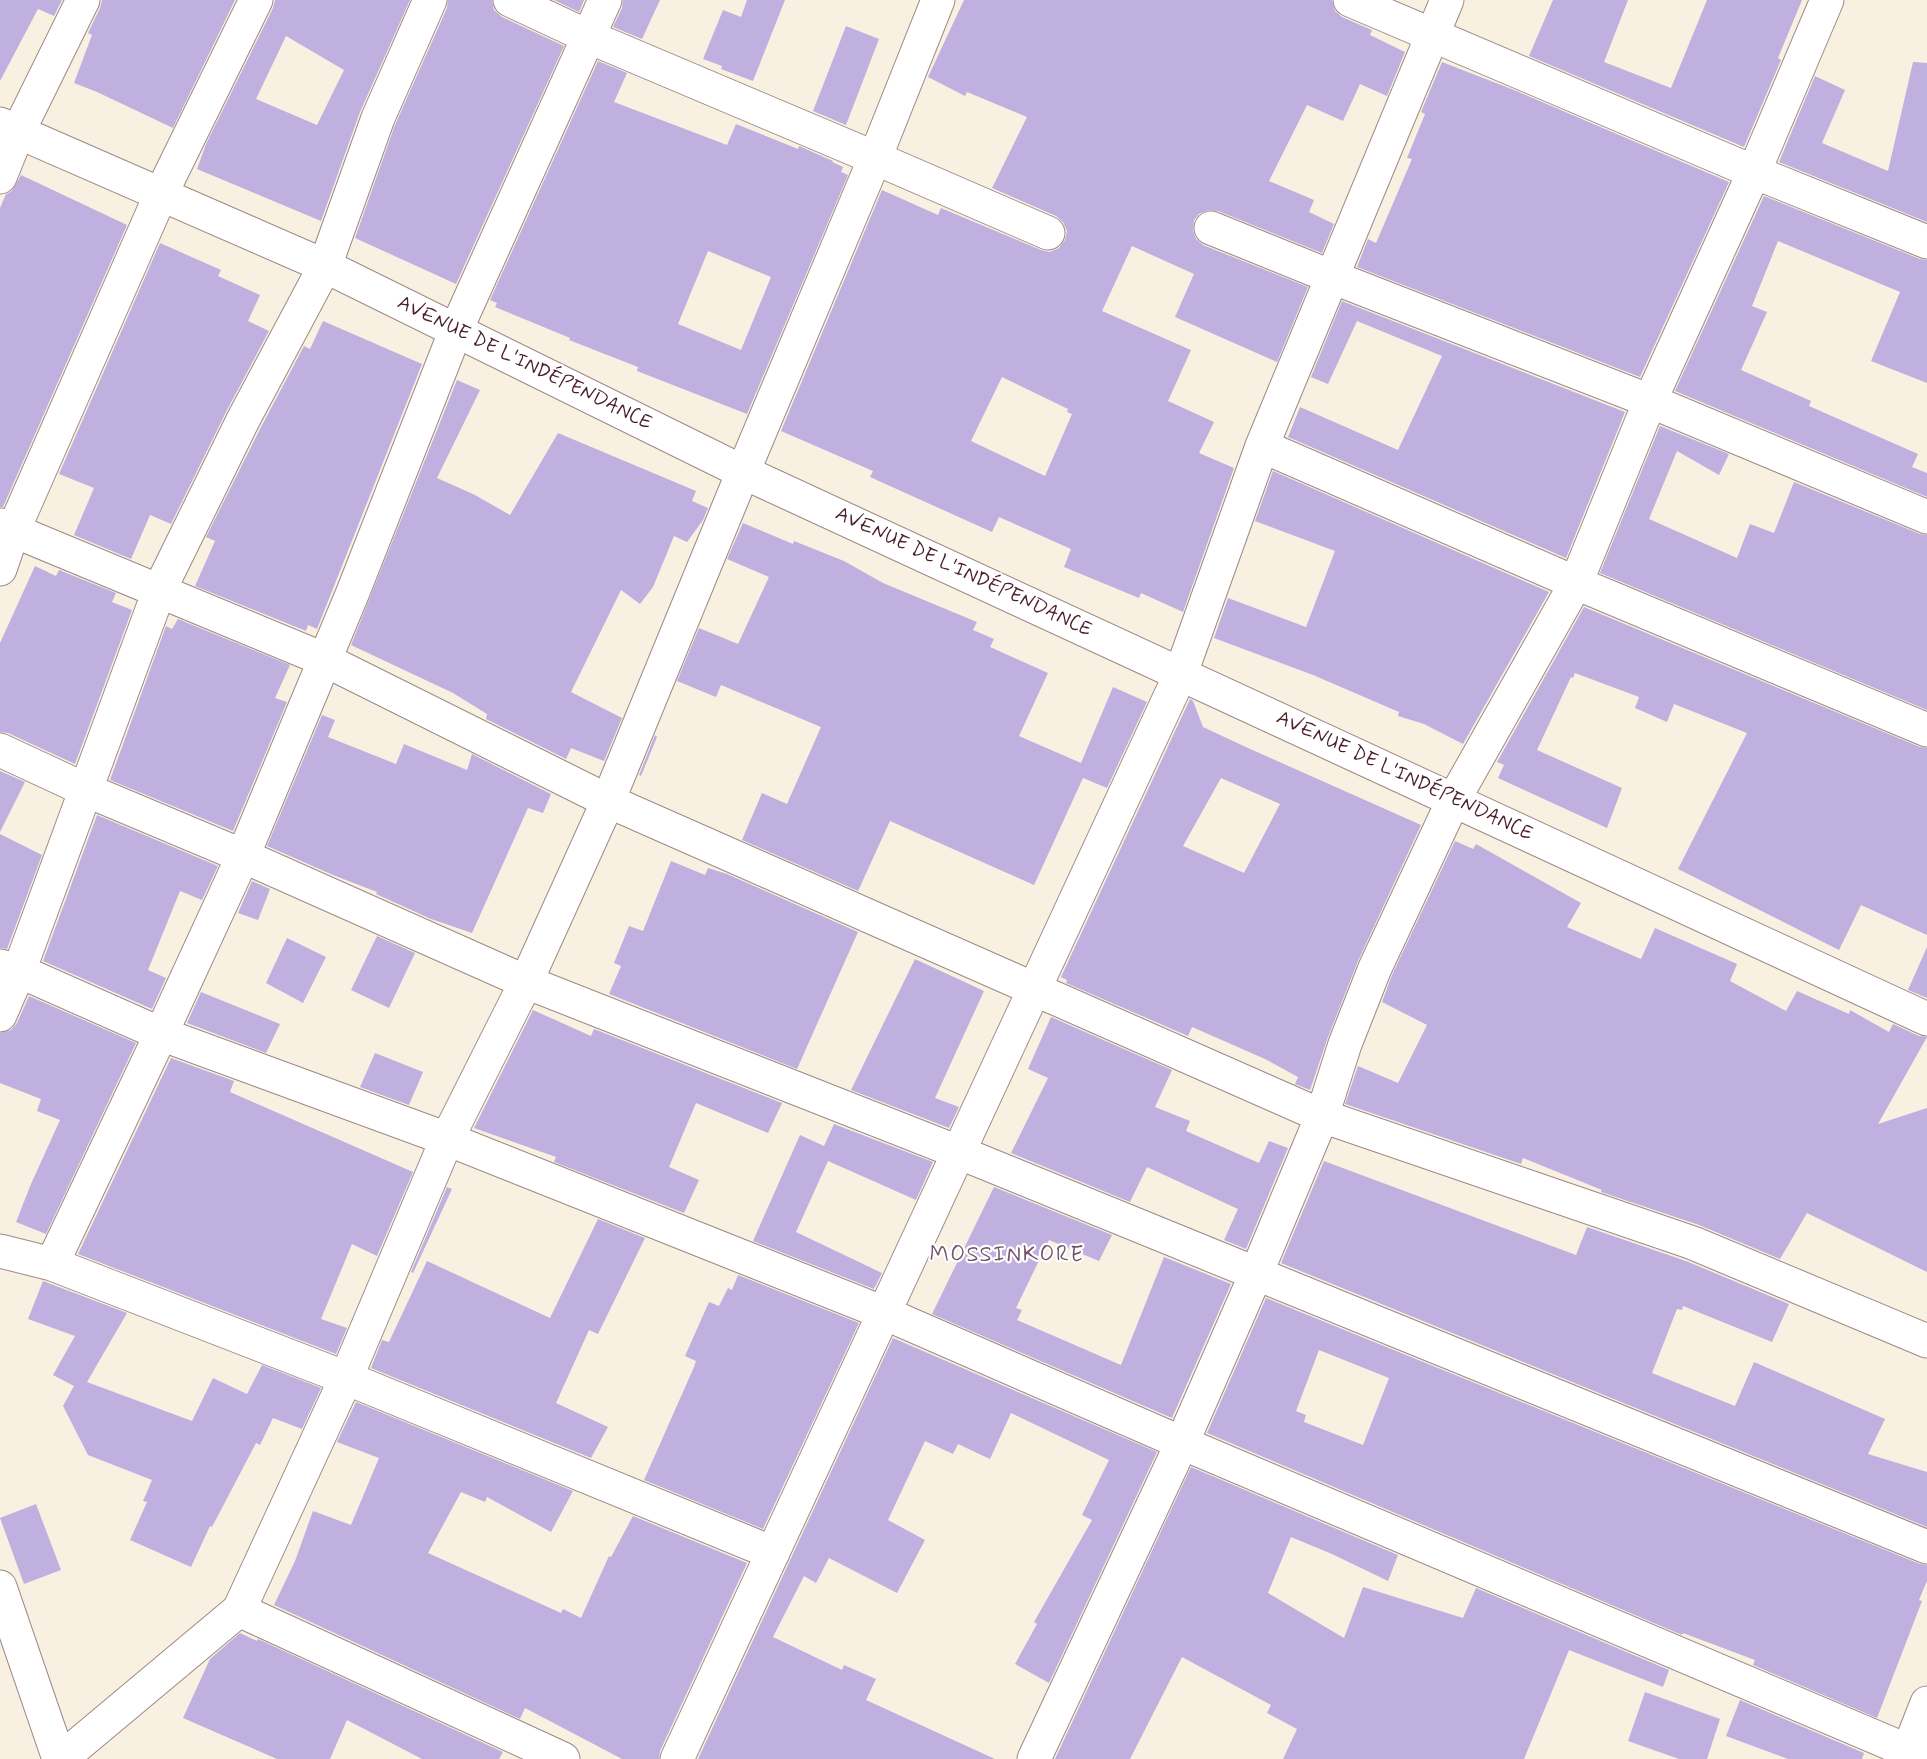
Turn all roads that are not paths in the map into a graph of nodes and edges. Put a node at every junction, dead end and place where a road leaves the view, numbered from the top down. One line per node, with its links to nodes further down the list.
1 (83, 0): 12 (street)
2 (256, 0): 16 (street)
3 (430, 0): 20 (street)
4 (510, 0): 11 (street)
5 (605, 0): 11 (street)
6 (938, 0): 13 (street)
7 (1350, 0): 10 (street)
8 (1447, 0): 10 (street)
9 (1827, 0): 14 (street)
10 (1433, 35): 14 (street); 21 (street)
11 (588, 38): 13 (street); 22 (street)
12 (9, 128): 15 (street); 16 (street, AVENUE DE L'INDÉPENDANCE)
13 (875, 158): 18 (street); 25 (street)
14 (1754, 172): 19 (street); 23 (street)
15 (0, 177)
16 (161, 194): 20 (street, AVENUE DE L'INDÉPENDANCE); 27 (street)
17 (1211, 228): 21 (street)
18 (1048, 233)
19 (1927, 242)
20 (325, 266): 22 (street, AVENUE DE L'INDÉPENDANCE); 30 (street)
21 (1332, 277): 23 (street); 24 (street)
22 (456, 330): 25 (street, AVENUE DE L'INDÉPENDANCE); 31 (street)
23 (1650, 401): 26 (street); 29 (street)
24 (1262, 446): 29 (street); 32 (street)
25 (743, 472): 32 (street, AVENUE DE L'INDÉPENDANCE); 36 (street)
26 (1927, 517)
27 (6, 528): 28 (street); 30 (street)
28 (0, 569)
29 (1576, 583): 33 (street); 37 (street)
30 (159, 591): 31 (street); 35 (street)
31 (323, 660): 36 (street); 38 (street)
32 (1181, 673): 37 (street, AVENUE DE L'INDÉPENDANCE); 41 (street)
33 (1927, 730)
34 (0, 750): 35 (street)
35 (86, 790): 38 (street); 39 (street)
36 (608, 801): 40 (street); 41 (street)
37 (1453, 801): 43 (street, AVENUE DE L'INDÉPENDANCE); 45 (street)
38 (243, 856): 40 (street); 44 (street)
39 (9, 968): 42 (street); 44 (street)
40 (526, 982): 46 (street); 47 (street)
41 (1034, 989): 45 (street); 47 (street)
42 (0, 1015)
43 (1927, 1019)
44 (161, 1034): 46 (street); 49 (street)
45 (1322, 1116): 50 (street); 52 (street)
46 (447, 1139): 51 (street); 53 (street)
47 (958, 1152): 50 (street); 51 (street)
48 (0, 1251): 49 (street)
49 (52, 1264): 53 (street)
50 (1256, 1274): 54 (street); 55 (street)
51 (884, 1313): 54 (street); 56 (street)
52 (1927, 1341)
53 (345, 1377): 56 (street); 58 (street)
54 (1182, 1443): 60 (street); 64 (street)
55 (1927, 1547)
56 (773, 1553): 63 (street)
57 (0, 1587): 61 (street)
58 (239, 1610): 61 (street); 62 (street)
59 (1927, 1703): 60 (street)
60 (1913, 1756)
61 (60, 1759)
62 (563, 1759)
63 (677, 1759)
64 (1034, 1759)

